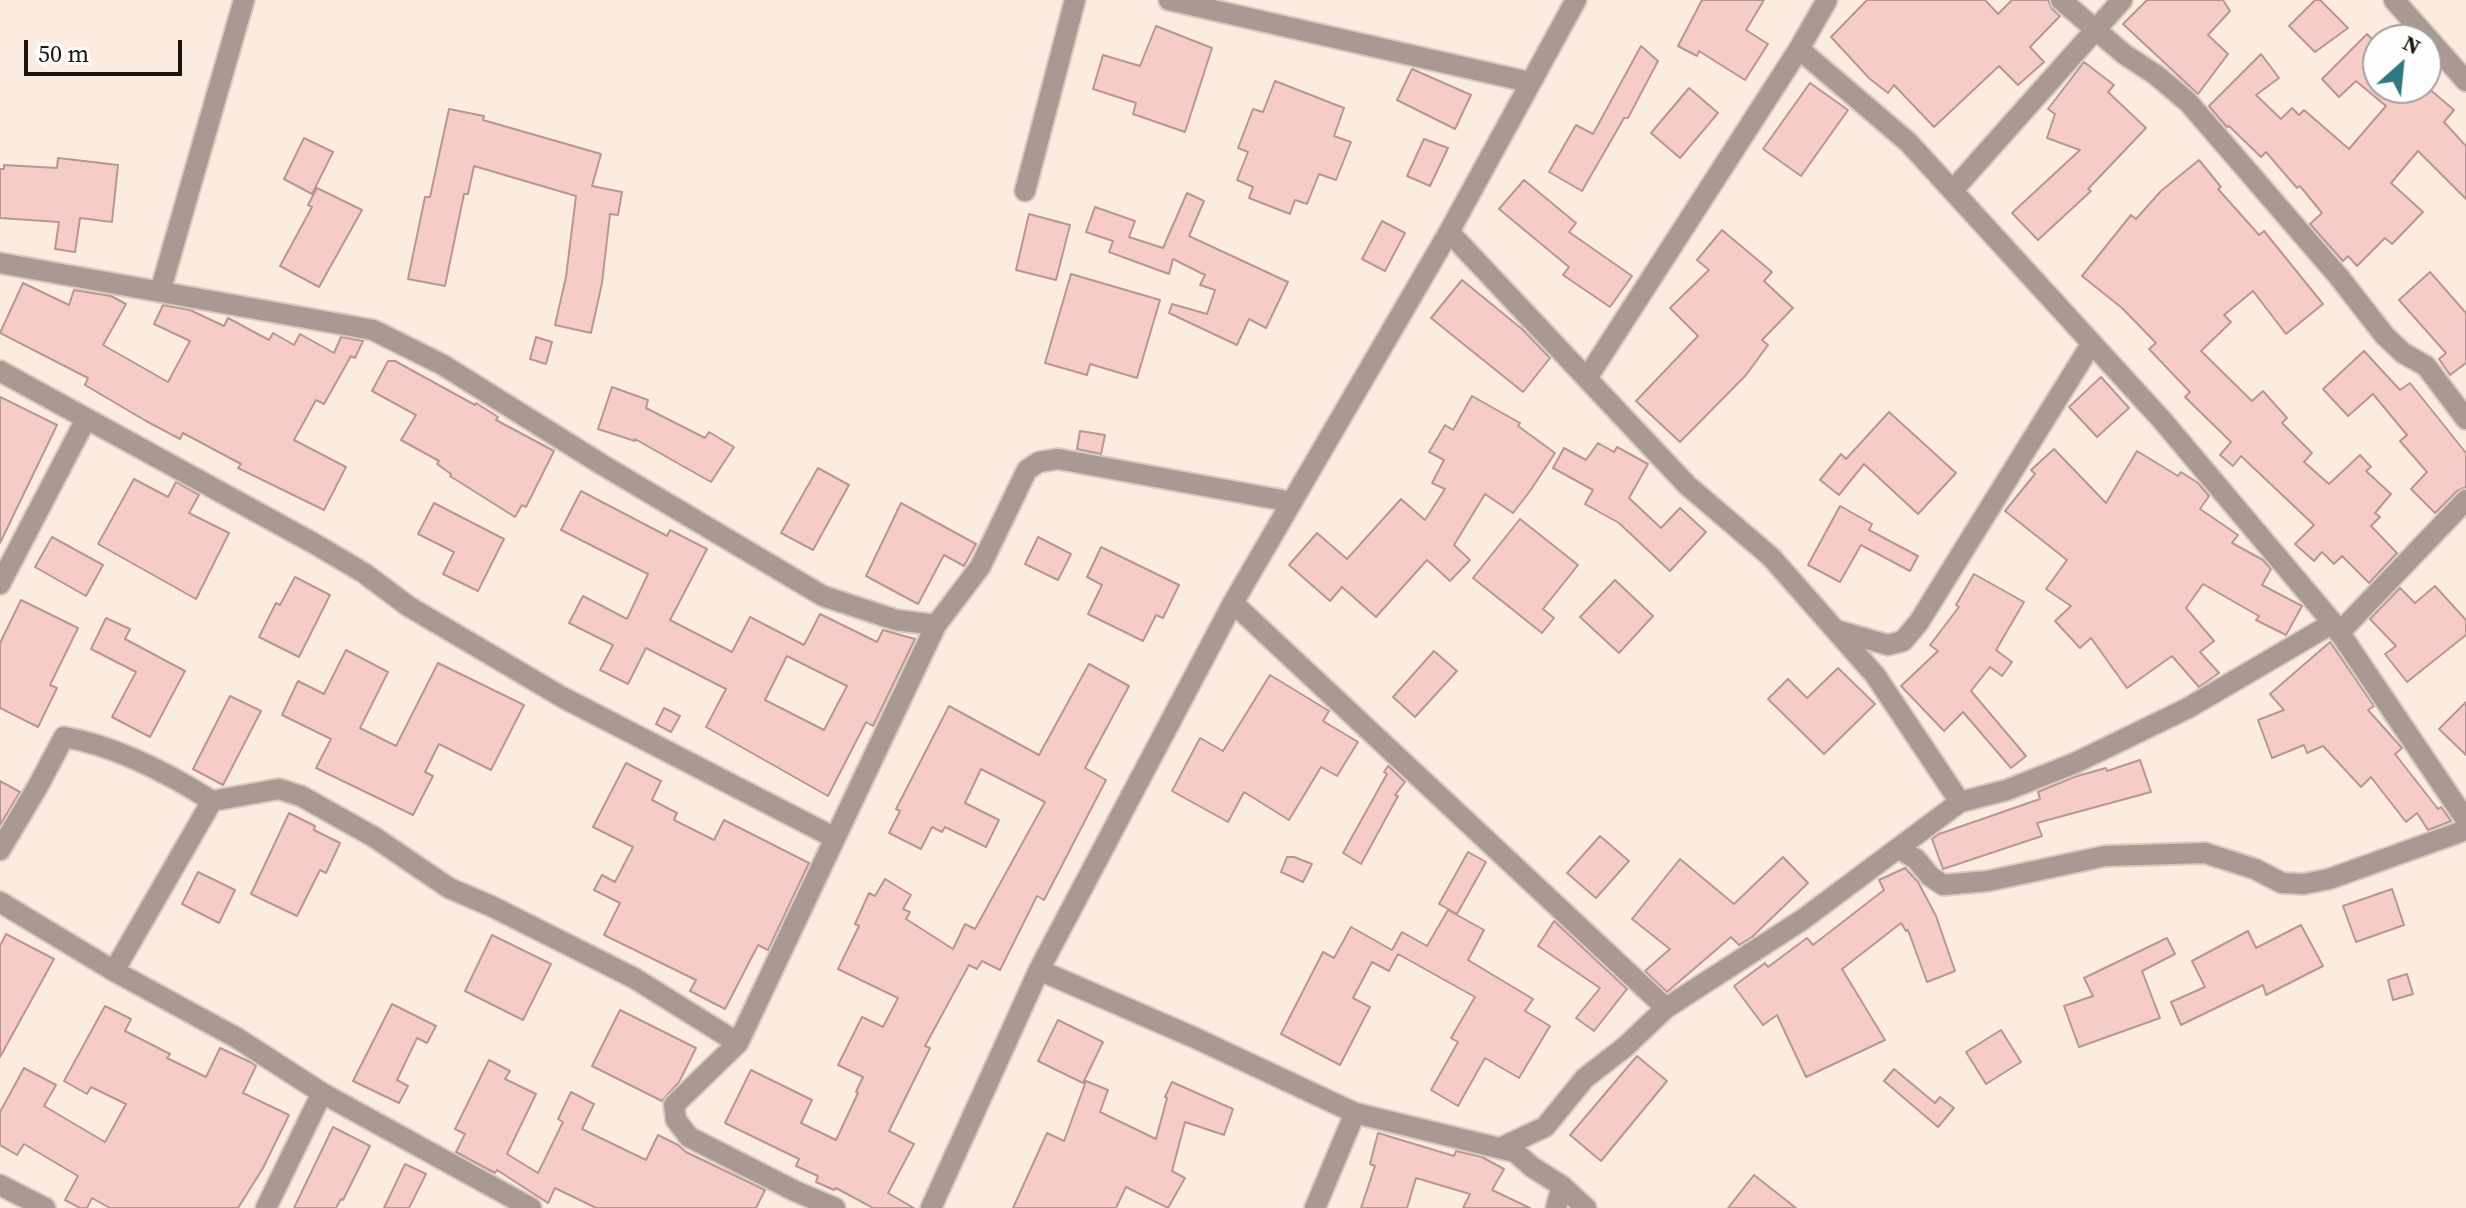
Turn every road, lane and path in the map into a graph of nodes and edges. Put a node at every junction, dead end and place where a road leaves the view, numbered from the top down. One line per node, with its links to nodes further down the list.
1 (244, 0): 17 (street)
2 (1075, 0): 14 (street)
3 (1169, 0): 12 (street)
4 (1576, 0): 12 (street)
5 (1827, 0): 10 (street)
6 (2061, 0): 9 (street)
7 (2122, 0): 9 (street)
8 (2394, 0): 11 (street)
9 (2094, 29): 13 (street); 22 (street)
10 (1799, 49): 13 (street); 20 (street)
11 (2466, 81)
12 (1529, 82): 15 (street)
13 (1953, 190): 18 (street)
14 (1025, 191)
15 (1449, 232): 20 (street); 24 (street)
16 (0, 263): 17 (street)
17 (160, 292): 27 (street)
18 (2092, 343): 28 (street); 30 (street)
19 (0, 371): 21 (street)
20 (1587, 378): 29 (street)
21 (86, 419): 25 (street); 36 (street)
22 (2466, 419)
23 (2466, 500): 28 (street)
24 (1292, 502): 26 (street); 27 (street)
25 (0, 584)
26 (1233, 603): 40 (street); 42 (street)
27 (936, 625): 36 (street)
28 (2336, 628): 33 (street); 34 (street)
29 (1836, 630): 30 (street); 31 (street)
30 (1888, 645): 31 (street)
31 (1875, 675): 33 (street)
32 (212, 801): 38 (street); 41 (street); 43 (street)
33 (1960, 802): 37 (street)
34 (2463, 807)
35 (2466, 830): 37 (street)
36 (835, 838): 43 (street)
37 (1899, 849): 42 (street)
38 (0, 850)
39 (0, 902): 41 (street)
40 (1039, 970): 45 (street); 53 (street)
41 (114, 971): 44 (street)
42 (1666, 1008): 46 (street)
43 (738, 1043): 52 (street)
44 (322, 1093): 50 (street); 51 (street)
45 (1355, 1113): 46 (street); 54 (street)
46 (1500, 1148): 48 (street)
47 (0, 1185): 49 (street)
48 (1562, 1186): 55 (street); 56 (street)
49 (45, 1208)
50 (266, 1208)
51 (531, 1208)
52 (835, 1208)
53 (931, 1208)
54 (1315, 1208)
55 (1556, 1208)
56 (1586, 1208)

